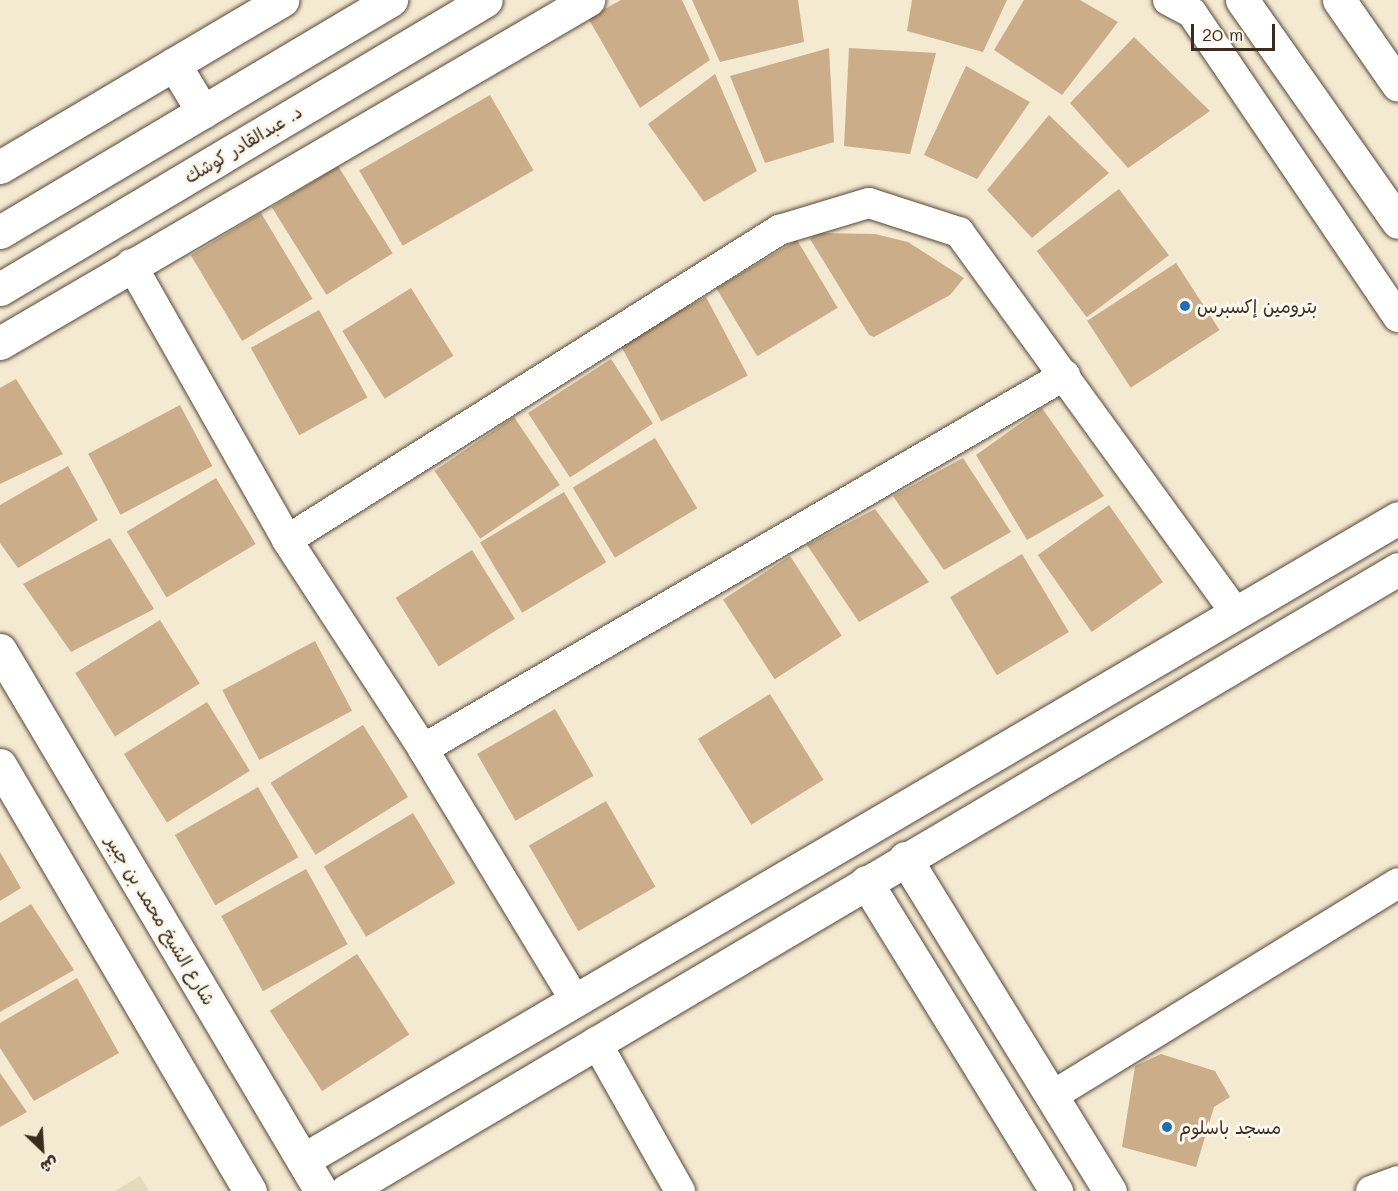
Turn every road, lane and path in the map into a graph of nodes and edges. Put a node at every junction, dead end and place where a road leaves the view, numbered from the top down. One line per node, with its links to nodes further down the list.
1 (282, 0): 8 (street)
2 (391, 0): 10 (street)
3 (588, 0): 14 (street)
4 (1168, 0): 16 (street)
5 (1242, 0): 12 (street)
6 (1340, 0): 9 (street)
7 (466, 5): 15 (street, د. عبدالقادر كوشك)
8 (174, 64): 10 (street); 11 (street)
9 (1398, 85)
10 (203, 112): 13 (street)
11 (0, 167)
12 (1398, 222)
13 (0, 232)
14 (131, 264): 17 (street); 20 (street)
15 (0, 289)
16 (1398, 317)
17 (4, 332)
18 (1065, 375): 20 (street); 22 (street); 24 (street)
19 (1398, 518): 22 (street)
20 (287, 540): 24 (street)
21 (1398, 569): 26 (street)
22 (1236, 613): 29 (street)
23 (0, 650): 32 (street, شارع الشيخ محمد بن جبير)
24 (423, 749): 29 (street)
25 (0, 765): 34 (street)
26 (905, 858): 27 (street); 31 (street)
27 (866, 882): 30 (street); 38 (street)
28 (1398, 883): 31 (street)
29 (575, 1000): 32 (street)
30 (596, 1042): 36 (street); 37 (street)
31 (1052, 1096): 39 (street)
32 (303, 1160): 35 (street, شارع الشيخ محمد بن جبير)
33 (1398, 1180): 40 (street)
34 (250, 1191)
35 (321, 1191)
36 (346, 1191)
37 (680, 1191)
38 (1056, 1191)
39 (1110, 1191)
40 (1371, 1191)

